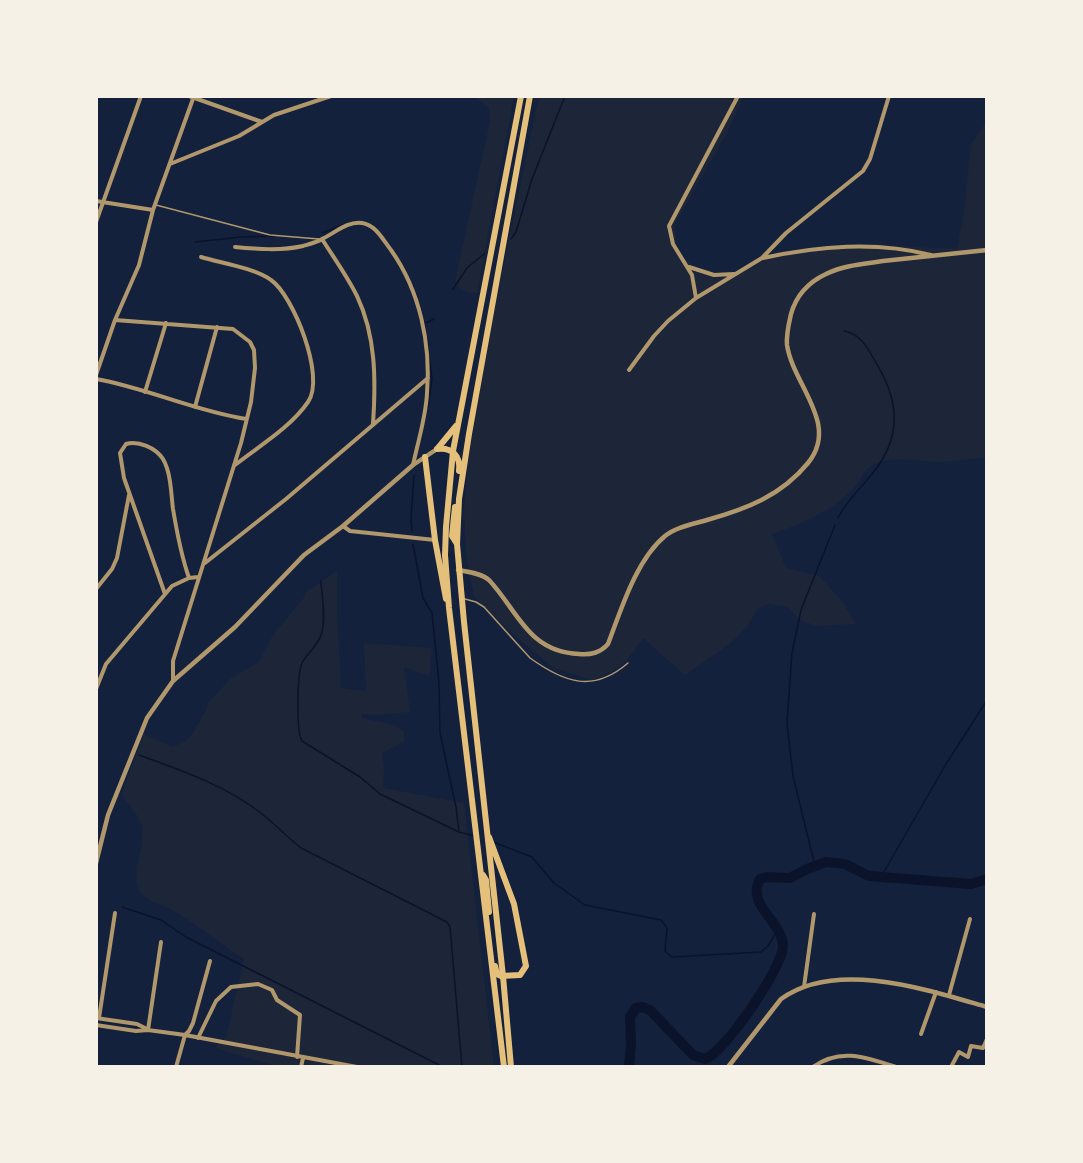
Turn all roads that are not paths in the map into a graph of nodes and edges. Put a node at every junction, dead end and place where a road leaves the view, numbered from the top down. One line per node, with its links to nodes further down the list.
1 (141, 96): 11 (street)
2 (331, 96): 8 (street)
3 (521, 96): 33 (highway)
4 (530, 96): 43 (highway)
5 (738, 96): 21 (street)
6 (889, 96): 20 (street)
7 (192, 97): 8 (street); 9 (street)
8 (263, 122): 9 (street)
9 (170, 164): 12 (street)
10 (96, 201): 11 (street)
11 (104, 203): 13 (street); 14 (street)
12 (156, 205): 13 (street); 15 (lane)
13 (153, 210): 24 (street)
14 (96, 222)
15 (322, 240): 16 (street); 29 (street); 34 (street)
16 (235, 247)
17 (987, 250): 18 (street)
18 (931, 255): 20 (street); 45 (street)
19 (201, 257): 38 (street)
20 (762, 258): 22 (street)
21 (688, 267): 22 (street); 23 (street)
22 (737, 273): 23 (street)
23 (696, 298): 27 (street)
24 (115, 320): 25 (street); 28 (street)
25 (166, 323): 26 (street); 30 (street)
26 (217, 327): 31 (street); 32 (street)
27 (628, 370)
28 (96, 377): 30 (street)
29 (429, 378): 34 (street); 39 (street)
30 (145, 392): 31 (street)
31 (195, 407): 32 (street)
32 (246, 419): 38 (street)
33 (458, 423): 35 (highway); 36 (highway)
34 (373, 425): 44 (street)
35 (437, 449): 36 (highway); 37 (street)
36 (453, 452): 43 (highway); 51 (highway)
37 (425, 457): 39 (street); 42 (highway)
38 (235, 465): 44 (street)
39 (413, 465): 41 (street)
40 (129, 493): 47 (street); 48 (street); 49 (street)
41 (343, 526): 42 (street); 53 (street)
42 (435, 540): 51 (highway)
43 (457, 543): 45 (highway)
44 (204, 563): 46 (street)
45 (458, 570): 50 (highway)
46 (198, 577): 47 (street); 53 (street)
47 (189, 578): 49 (street)
48 (96, 589)
49 (165, 594): 54 (street)
50 (461, 598): 52 (lane); 55 (highway)
51 (449, 608): 57 (highway)
52 (628, 663)
53 (173, 681): 56 (street)
54 (96, 689)
55 (486, 831): 63 (highway); 63 (highway)
56 (96, 863)
57 (479, 866): 63 (highway); 80 (highway)
58 (115, 913): 68 (street)
59 (814, 914): 64 (street)
60 (970, 919): 66 (street)
61 (161, 942): 70 (street)
62 (210, 961): 72 (street)
63 (503, 976): 81 (highway)
64 (804, 987): 65 (street); 82 (street)
65 (936, 992): 66 (street); 71 (street)
66 (949, 995): 67 (street)
67 (987, 1007)
68 (97, 1018): 70 (street)
69 (96, 1025): 70 (street)
70 (148, 1030): 72 (street)
71 (921, 1034)
72 (185, 1035): 73 (street); 77 (street)
73 (198, 1038): 75 (street); 75 (street)
74 (987, 1040): 85 (street)
75 (297, 1057): 76 (street)
76 (303, 1058): 78 (street); 79 (street)
77 (176, 1067)
78 (301, 1067)
79 (357, 1067)
80 (504, 1067)
81 (511, 1067)
82 (728, 1067)
83 (813, 1067): 84 (street)
84 (896, 1067)
85 (951, 1067)

